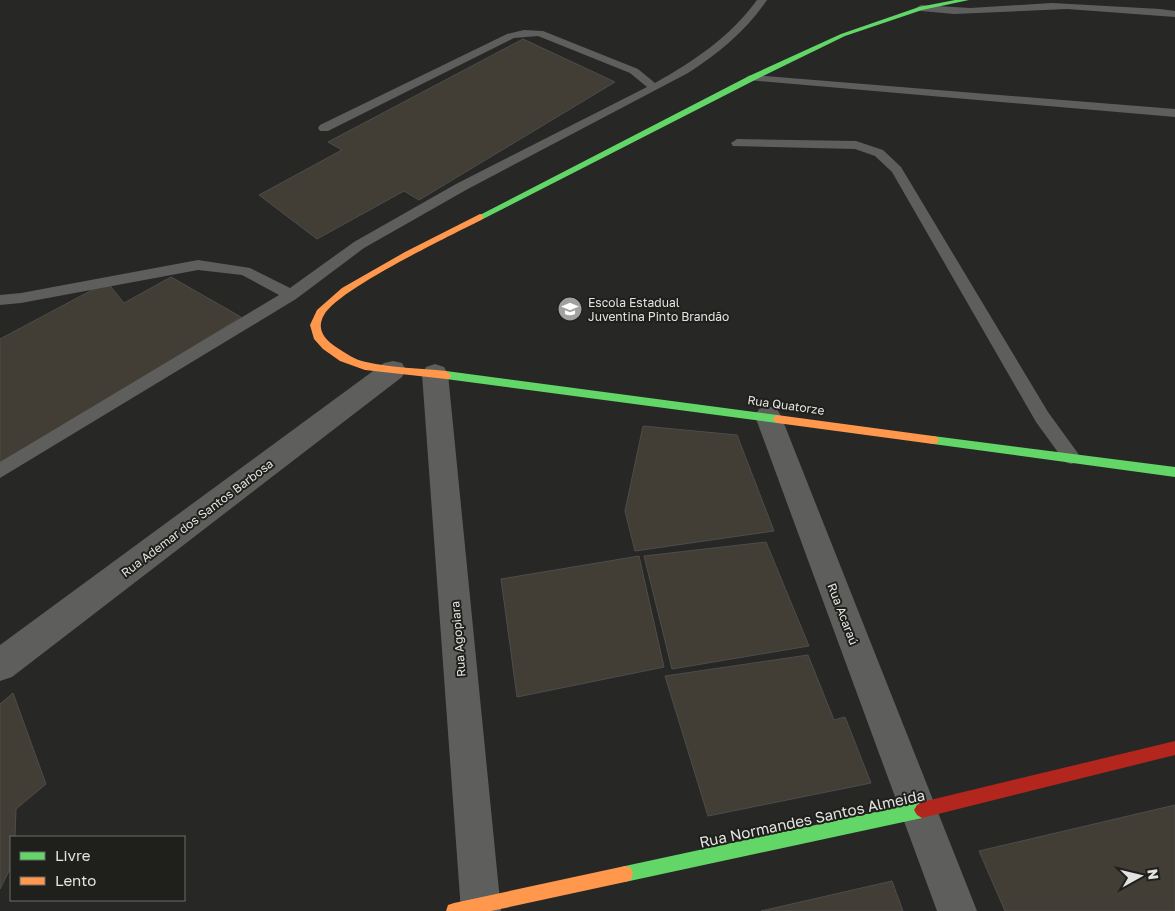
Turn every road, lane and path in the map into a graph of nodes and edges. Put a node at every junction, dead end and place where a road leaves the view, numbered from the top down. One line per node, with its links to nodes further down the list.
1 (762, 0): 6 (lane)
2 (966, 0): 3 (street)
3 (921, 8): 4 (lane); 5 (street)
4 (1175, 14)
5 (752, 78): 7 (lane); 12 (street, Rua Quatorze)
6 (654, 88): 8 (lane); 10 (lane)
7 (1175, 113)
8 (324, 128)
9 (737, 144): 15 (lane)
10 (291, 295): 11 (lane); 16 (lane)
11 (0, 300)
12 (393, 370): 13 (street, Rua Quatorze); 18 (street, Rua Ademar dos Santos Barbosa)
13 (435, 374): 14 (street, Rua Quatorze); 21 (street, Rua Agopiara)
14 (768, 416): 15 (street, Rua Quatorze); 20 (street, Rua Acaraú)
15 (1071, 457): 17 (street, Rua Quatorze)
16 (0, 471)
17 (1175, 472)
18 (0, 665)
19 (1175, 748): 20 (street, Rua Normandes Santos Almeida)
20 (918, 811): 21 (street, Rua Normandes Santos Almeida); 22 (street, Rua Acaraú)
21 (472, 909)
22 (957, 911)

